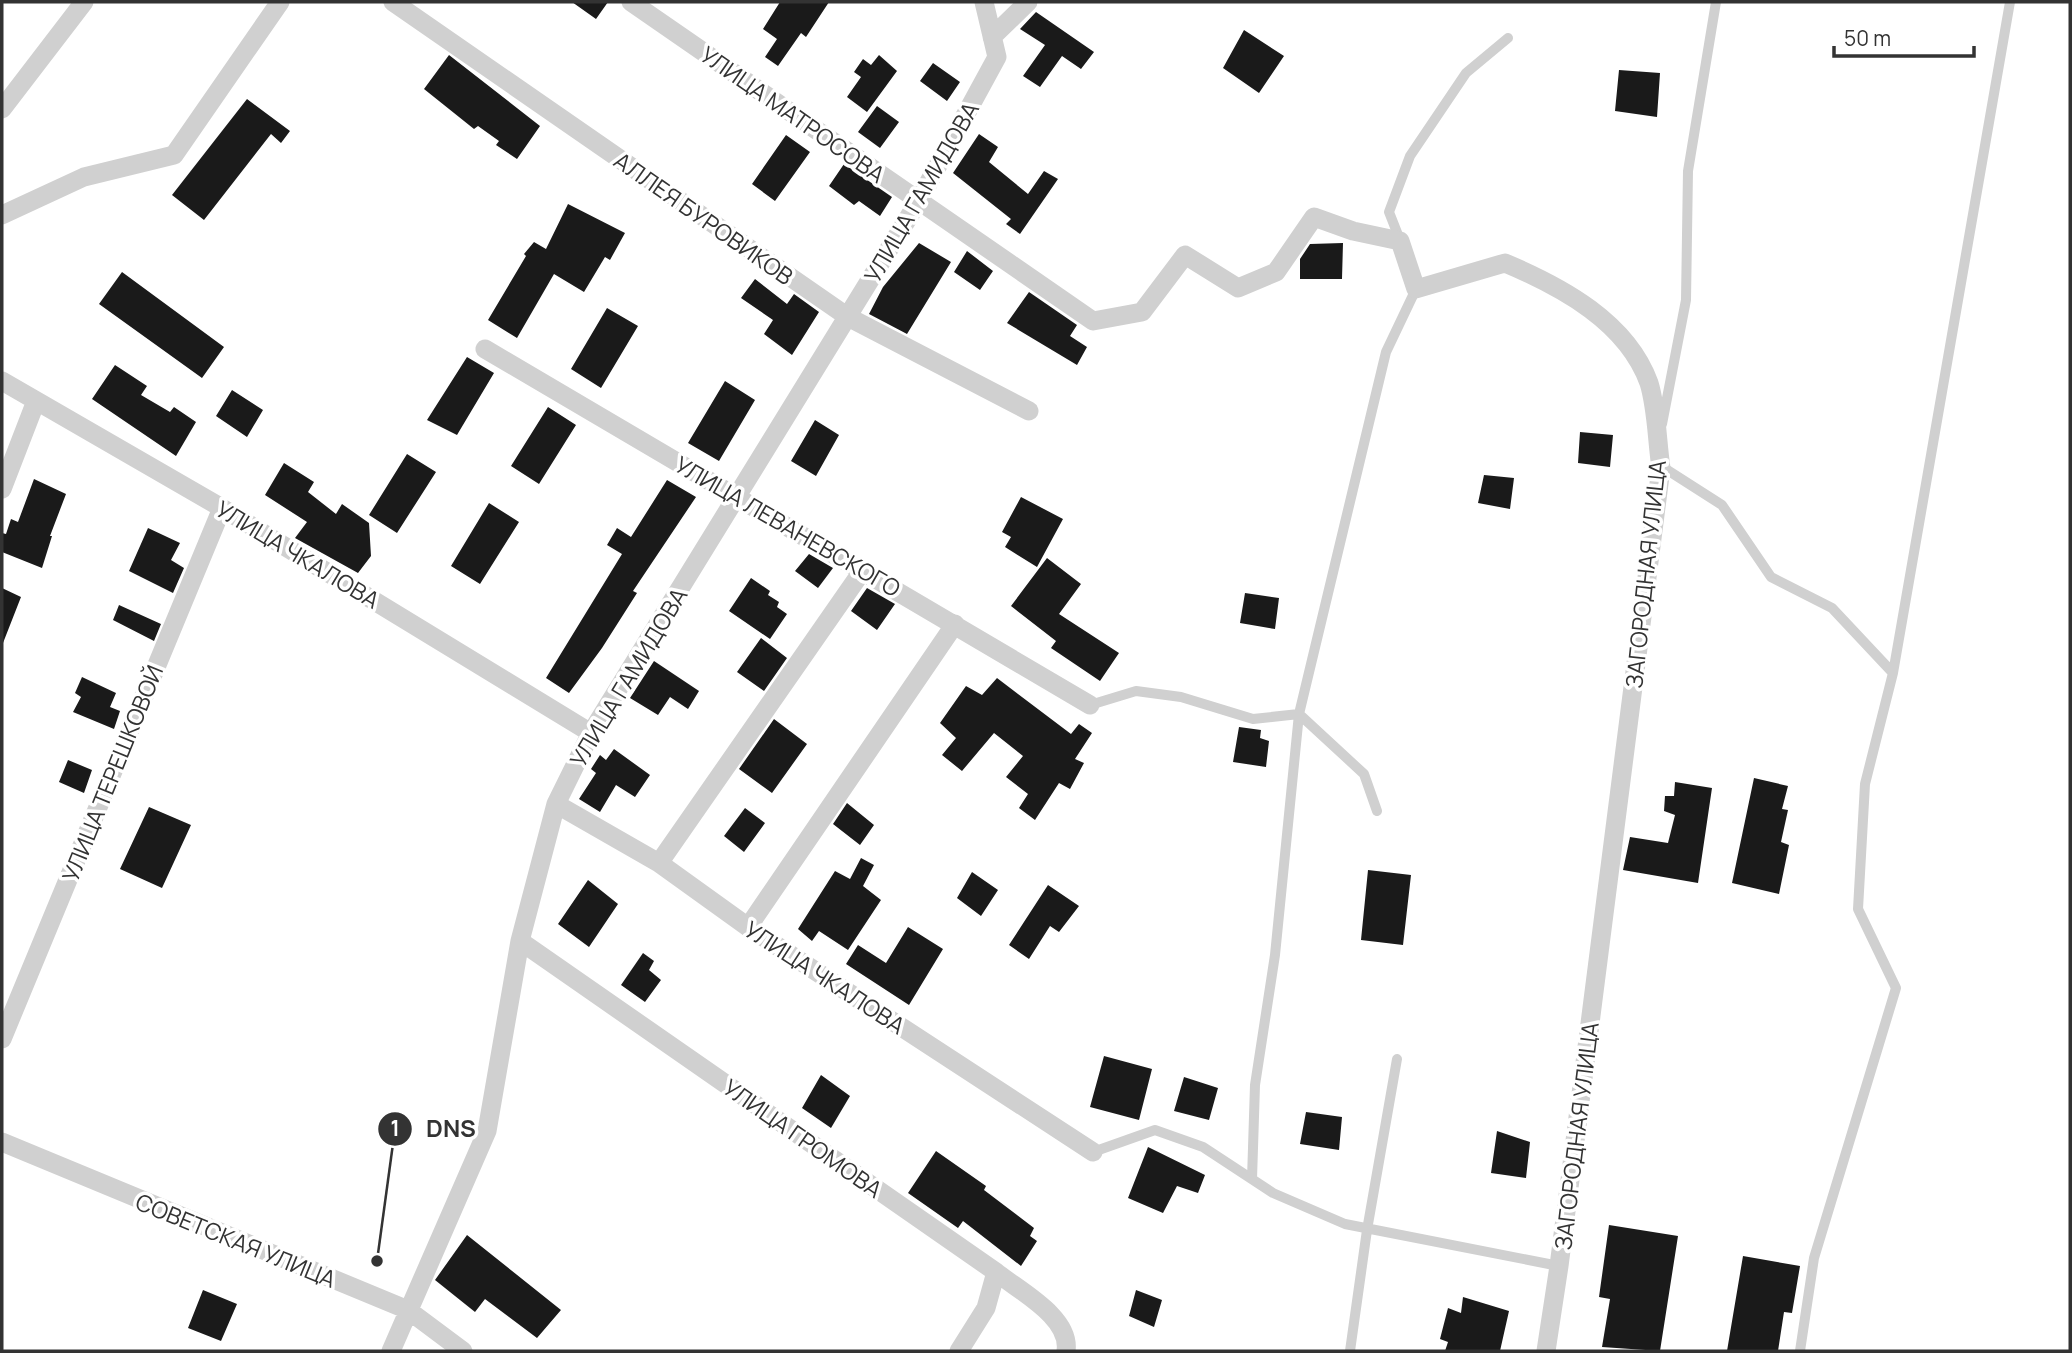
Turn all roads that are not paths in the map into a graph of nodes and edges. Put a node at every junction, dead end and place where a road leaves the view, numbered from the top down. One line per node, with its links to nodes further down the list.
1 (84, 2): 11 (street)
2 (280, 2): 13 (street)
3 (393, 2): 16 (street, АЛЛЕЯ БУРОВИКОВ)
4 (631, 2): 12 (street, УЛИЦА МАТРОСОВА)
5 (984, 2): 9 (street)
6 (1028, 2): 9 (street)
7 (1716, 2): 21 (lane)
8 (2010, 2): 27 (lane)
9 (992, 37): 12 (street, УЛИЦА ГАМИДОВА)
10 (1508, 38): 14 (lane)
11 (2, 109)
12 (918, 202): 14 (street, УЛИЦА МАТРОСОВА); 16 (street, УЛИЦА ГАМИДОВА)
13 (2, 215)
14 (1400, 241): 15 (street)
15 (1416, 289): 21 (street, ЗАГОРОДНАЯ УЛИЦА); 29 (lane)
16 (848, 317): 20 (street, АЛЛЕЯ БУРОВИКОВ); 23 (street, УЛИЦА ГАМИДОВА)
17 (485, 348): 23 (street, УЛИЦА ЛЕВАНЕВСКОГО)
18 (2, 381): 19 (street, УЛИЦА ЧКАЛОВА)
19 (36, 401): 22 (street); 24 (street, УЛИЦА ЧКАЛОВА)
20 (1029, 411)
21 (1661, 468): 27 (lane); 42 (street, ЗАГОРОДНАЯ УЛИЦА)
22 (2, 489)
23 (738, 497): 25 (street, УЛИЦА ЛЕВАНЕВСКОГО); 30 (street, УЛИЦА ГАМИДОВА)
24 (222, 508): 30 (street, УЛИЦА ЧКАЛОВА); 36 (street, УЛИЦА ТЕРЕШКОВОЙ)
25 (863, 570): 26 (street, УЛИЦА ЛЕВАНЕВСКОГО); 33 (street)
26 (955, 624): 28 (street, УЛИЦА ЛЕВАНЕВСКОГО); 34 (street)
27 (1893, 673): 51 (lane)
28 (1090, 705): 29 (lane)
29 (1299, 714): 32 (lane); 40 (lane)
30 (591, 733): 31 (street, УЛИЦА ГАМИДОВА)
31 (556, 804): 33 (street, УЛИЦА ЧКАЛОВА); 35 (street, УЛИЦА ГАМИДОВА)
32 (1377, 811)
33 (659, 863): 34 (street, УЛИЦА ЧКАЛОВА)
34 (748, 926): 39 (street, УЛИЦА ЧКАЛОВА)
35 (520, 941): 43 (street, УЛИЦА ГРОМОВА); 44 (street, УЛИЦА ГАМИДОВА)
36 (2, 1039)
37 (1397, 1059): 41 (lane)
38 (2, 1142): 44 (street, СОВЕТСКАЯ УЛИЦА)
39 (1093, 1152): 40 (lane)
40 (1252, 1179): 41 (lane)
41 (1367, 1230): 42 (lane); 49 (lane)
42 (1559, 1266): 50 (street, ЗАГОРОДНАЯ УЛИЦА)
43 (996, 1272): 47 (street); 48 (street, УЛИЦА ГРОМОВА)
44 (408, 1310): 45 (street, УЛИЦА ГАМИДОВА); 46 (street, СОВЕТСКАЯ УЛИЦА)
45 (391, 1351)
46 (463, 1351)
47 (959, 1351)
48 (1066, 1351)
49 (1350, 1351)
50 (1546, 1351)
51 (1800, 1351)

